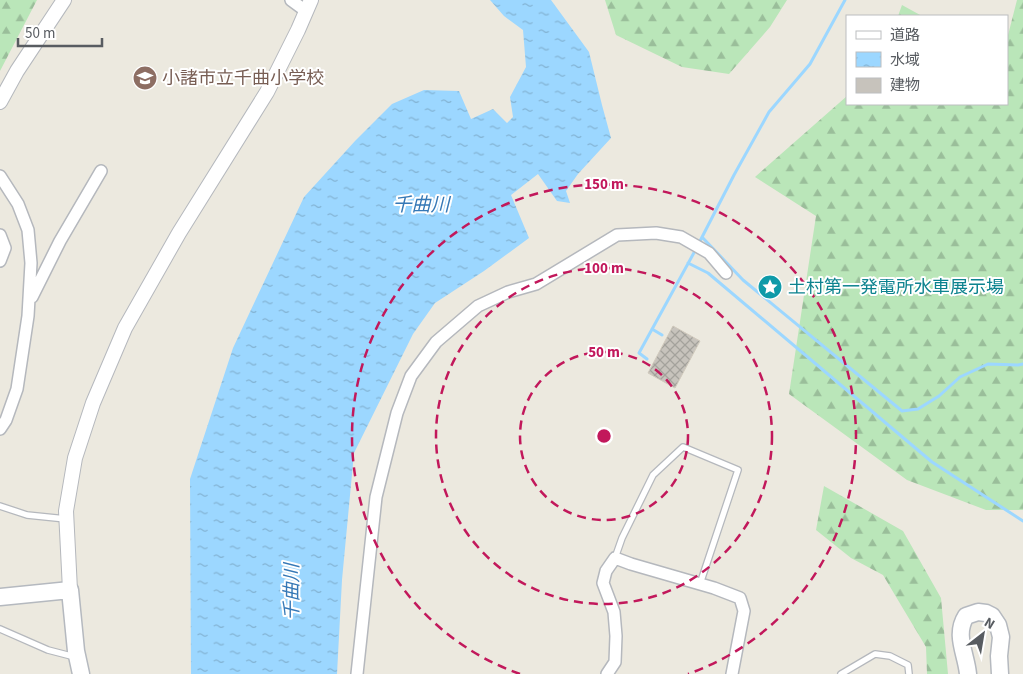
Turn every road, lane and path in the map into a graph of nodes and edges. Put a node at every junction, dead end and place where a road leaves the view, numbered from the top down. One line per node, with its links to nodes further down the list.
1 (64, 0): 4 (street)
2 (291, 0): 3 (street)
3 (308, 5): 13 (street)
4 (0, 102)
5 (101, 171): 10 (street)
6 (0, 176): 10 (street)
7 (0, 235): 8 (street)
8 (0, 261)
9 (726, 272): 20 (street)
10 (29, 304): 11 (street)
11 (0, 429)
12 (0, 506): 13 (lane)
13 (66, 520): 16 (street)
14 (614, 558): 15 (street); 15 (lane); 21 (street)
15 (700, 584): 22 (street)
16 (70, 590): 17 (main road); 19 (main road)
17 (0, 597)
18 (0, 629): 19 (lane)
19 (79, 666)
20 (358, 674)
21 (607, 674)
22 (732, 674)
23 (841, 674): 24 (lane)
24 (909, 674)
25 (968, 674): 26 (main road)
26 (1000, 674)

